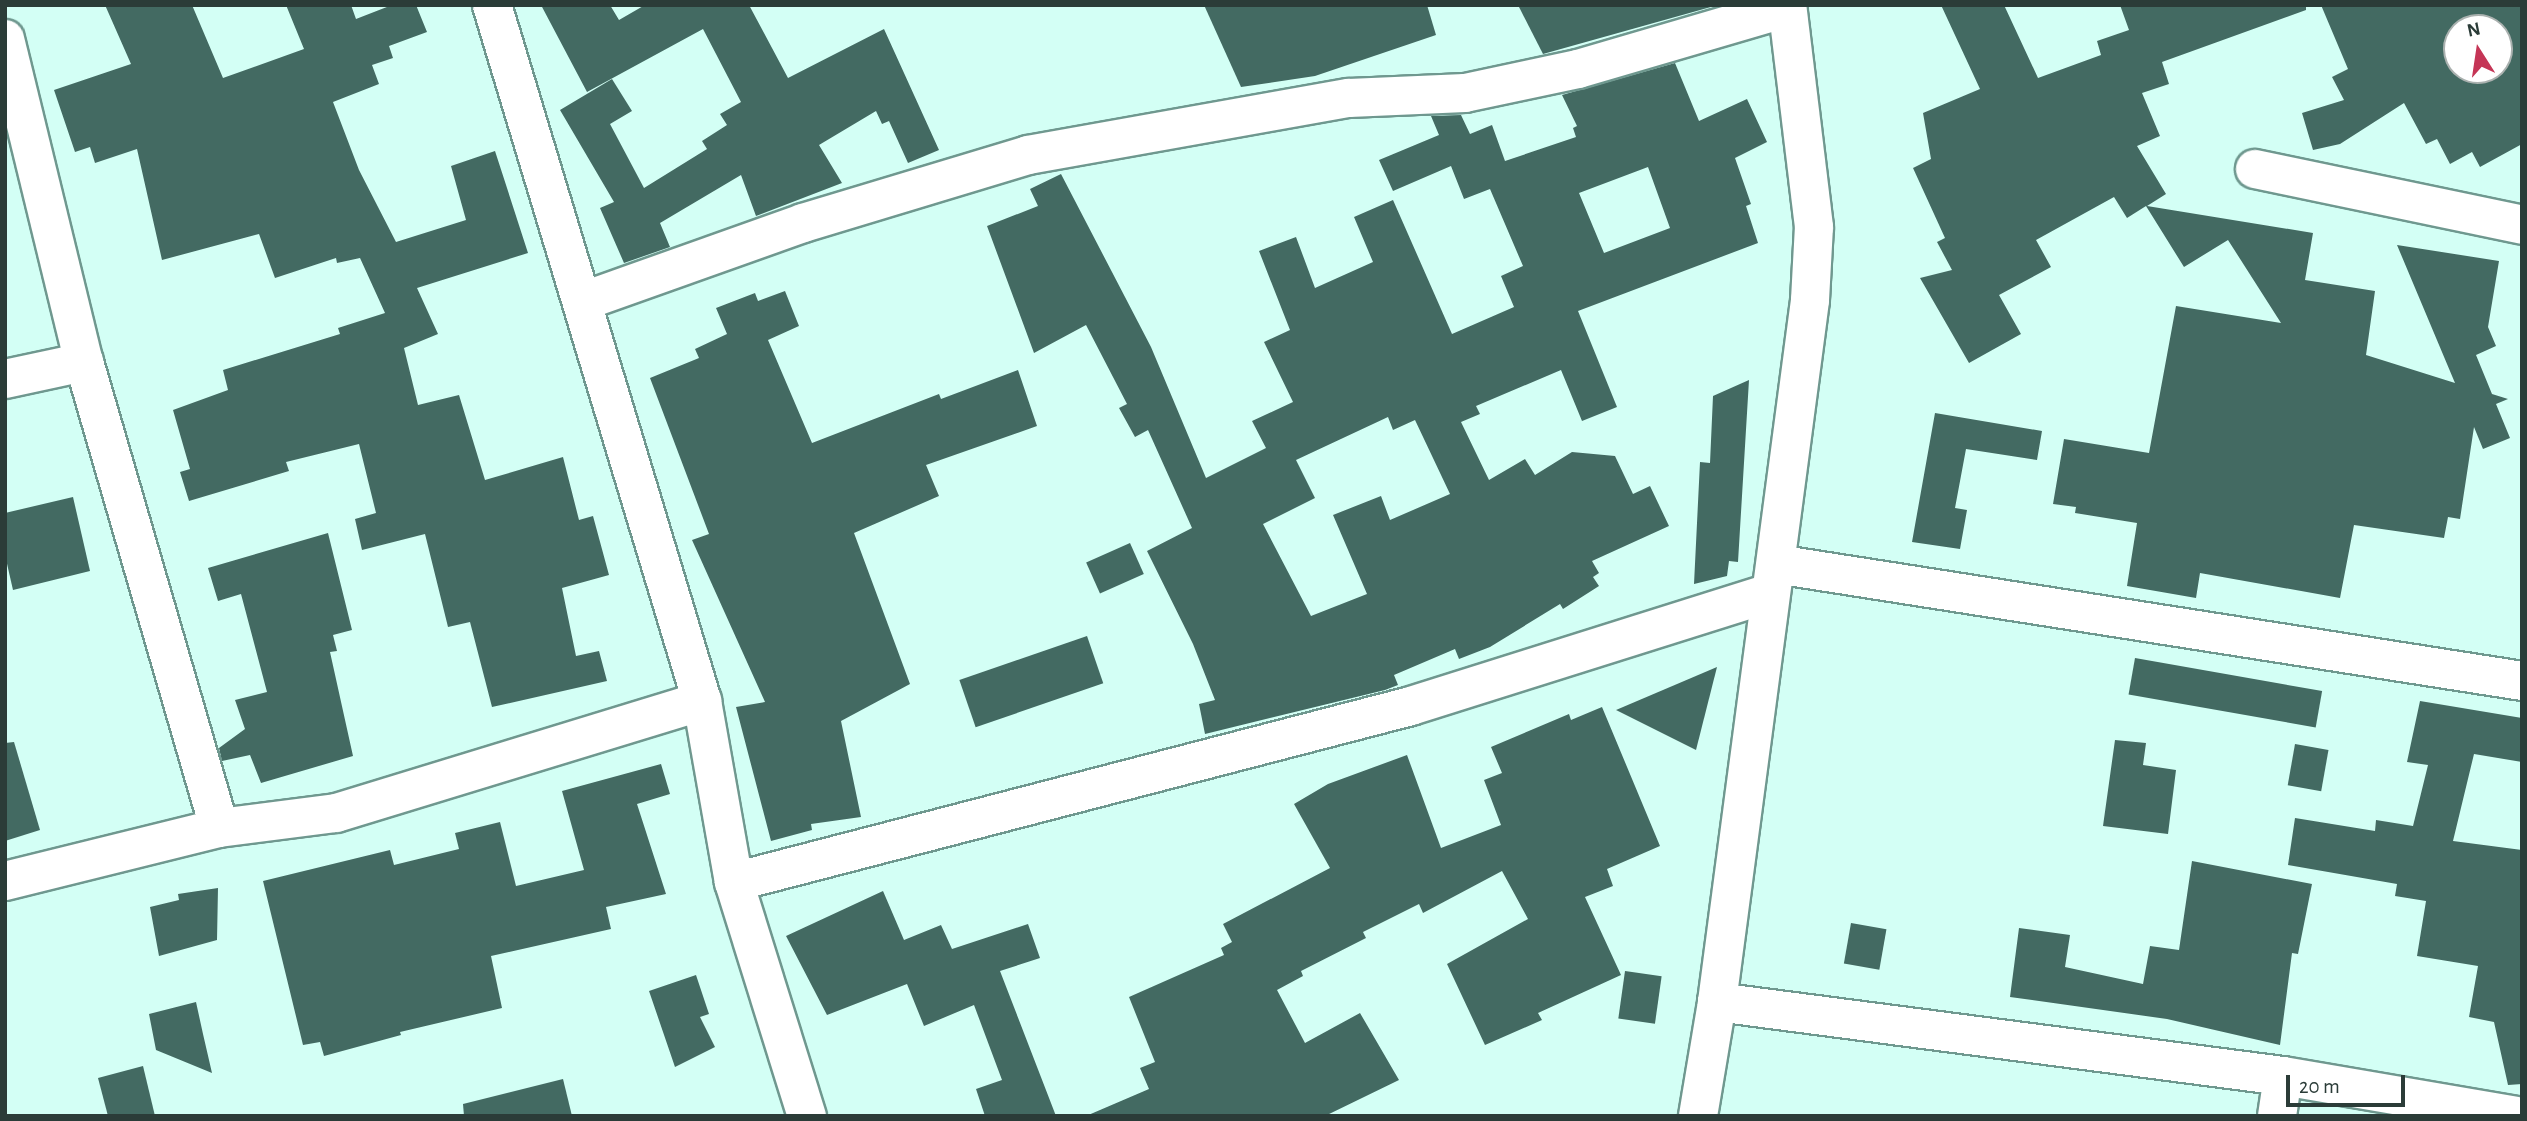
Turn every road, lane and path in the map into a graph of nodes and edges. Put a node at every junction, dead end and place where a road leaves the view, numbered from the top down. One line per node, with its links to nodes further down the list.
1 (492, 5): 6 (street)
2 (1787, 7): 6 (street); 9 (street)
3 (5, 39): 7 (street)
4 (2255, 169): 5 (street)
5 (2522, 225)
6 (584, 301): 11 (street)
7 (84, 362): 8 (street); 12 (street)
8 (5, 379)
9 (1772, 579): 10 (street); 14 (street); 15 (street)
10 (2522, 681)
11 (702, 701): 12 (street); 14 (street)
12 (219, 828): 13 (street)
13 (5, 881)
14 (734, 882): 17 (street)
15 (1717, 1002): 16 (street); 18 (street)
16 (2283, 1076): 19 (street); 20 (street)
17 (807, 1116)
18 (1698, 1116)
19 (2277, 1116)
20 (2516, 1116)

